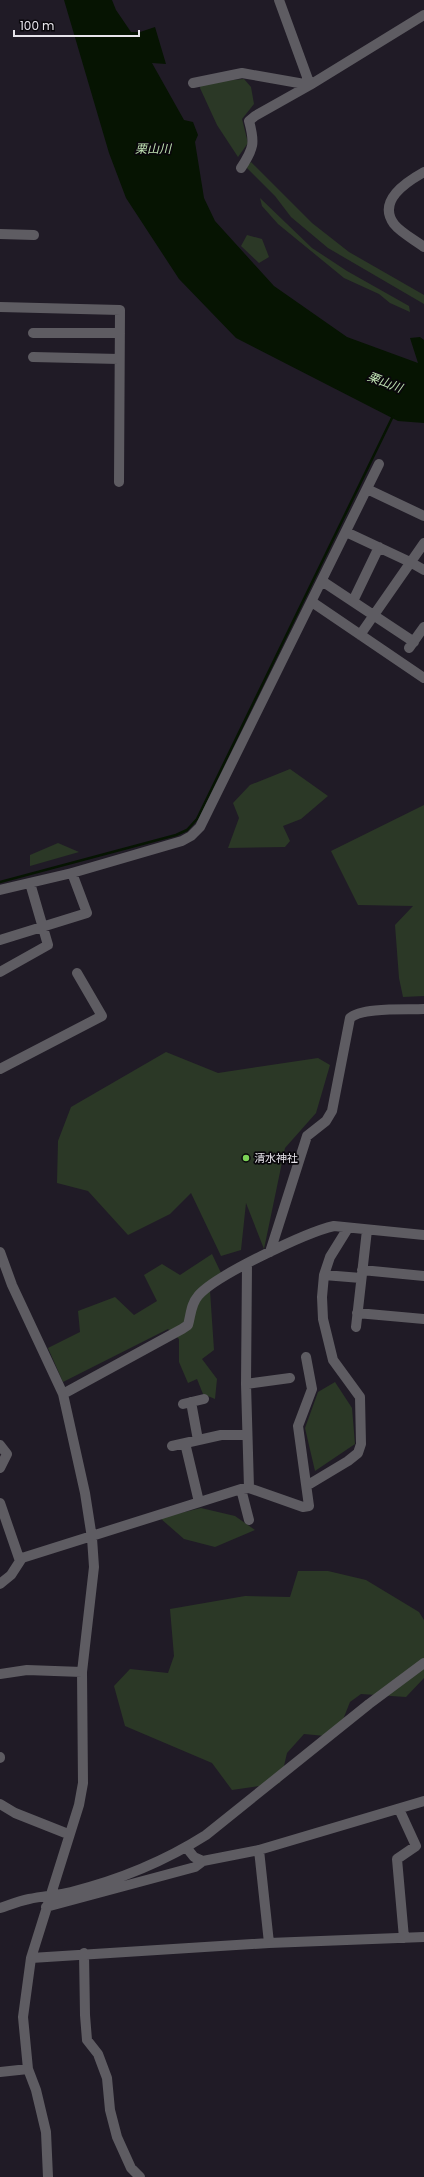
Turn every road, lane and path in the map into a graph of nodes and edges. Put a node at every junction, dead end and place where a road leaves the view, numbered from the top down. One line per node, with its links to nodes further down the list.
1 (279, 0): 3 (street)
2 (288, 0): 3 (street)
3 (283, 10): 6 (street)
4 (424, 15): 6 (street)
5 (193, 83): 6 (street)
6 (310, 85): 7 (street)
7 (242, 168)
8 (424, 172): 11 (street)
9 (0, 234): 10 (street)
10 (34, 235)
11 (424, 247)
12 (0, 307): 14 (street)
13 (33, 333): 14 (street)
14 (120, 333): 16 (street)
15 (32, 358): 16 (street)
16 (119, 359): 18 (street)
17 (379, 464): 19 (street)
18 (119, 482)
19 (367, 489): 20 (street); 21 (street)
20 (424, 516)
21 (346, 532): 23 (street); 26 (street)
22 (424, 543): 24 (street)
23 (379, 547): 24 (street); 27 (street)
24 (410, 562): 25 (street); 29 (street)
25 (424, 570)
26 (322, 581): 27 (street); 28 (street)
27 (352, 601): 29 (street)
28 (312, 602): 31 (street); 33 (street)
29 (374, 615): 30 (street); 31 (street)
30 (424, 627)
31 (360, 634): 32 (street)
32 (424, 678)
33 (72, 873): 34 (street); 36 (street)
34 (30, 883): 35 (street); 36 (street)
35 (0, 890)
36 (43, 926): 37 (street); 38 (street)
37 (0, 940)
38 (0, 972)
39 (77, 973): 41 (street)
40 (424, 1009): 46 (street)
41 (0, 1069)
42 (348, 1228): 43 (street); 46 (street); 49 (street)
43 (367, 1230): 44 (street); 48 (street)
44 (424, 1235)
45 (0, 1252): 57 (street)
46 (270, 1252): 47 (street)
47 (247, 1264): 56 (street); 57 (street)
48 (361, 1274): 49 (street); 50 (street); 51 (street)
49 (324, 1275): 65 (street)
50 (424, 1276)
51 (357, 1313): 52 (street); 53 (street)
52 (424, 1319)
53 (356, 1326)
54 (306, 1357): 65 (street)
55 (290, 1378): 56 (street)
56 (246, 1384): 59 (street)
57 (63, 1394): 70 (street)
58 (204, 1399): 60 (street)
59 (246, 1435): 60 (street); 66 (street)
60 (198, 1440): 61 (street)
61 (185, 1443): 63 (street); 67 (street)
62 (0, 1446): 64 (street)
63 (172, 1446)
64 (0, 1468)
65 (308, 1485): 66 (street)
66 (245, 1489): 67 (street); 69 (street)
67 (199, 1502): 70 (street)
68 (0, 1503): 71 (street)
69 (249, 1520)
70 (92, 1538): 71 (street); 74 (street)
71 (20, 1561): 72 (street)
72 (0, 1584)
73 (424, 1662): 80 (street)
74 (82, 1672): 75 (street); 79 (street)
75 (0, 1674)
76 (424, 1801): 78 (street)
77 (0, 1804): 79 (street)
78 (399, 1809): 81 (street); 87 (street)
79 (68, 1834): 83 (street)
80 (186, 1848): 82 (street); 83 (street)
81 (259, 1850): 82 (street); 88 (street)
82 (203, 1861): 84 (street)
83 (49, 1896): 84 (street); 85 (street)
84 (46, 1907): 90 (street)
85 (0, 1908)
86 (424, 1937): 87 (street)
87 (404, 1938): 88 (street)
88 (269, 1943): 89 (street)
89 (84, 1953): 90 (street); 94 (street)
90 (31, 1958): 91 (street)
91 (28, 2069): 92 (street); 93 (street)
92 (0, 2072)
93 (48, 2177)
94 (140, 2177)

